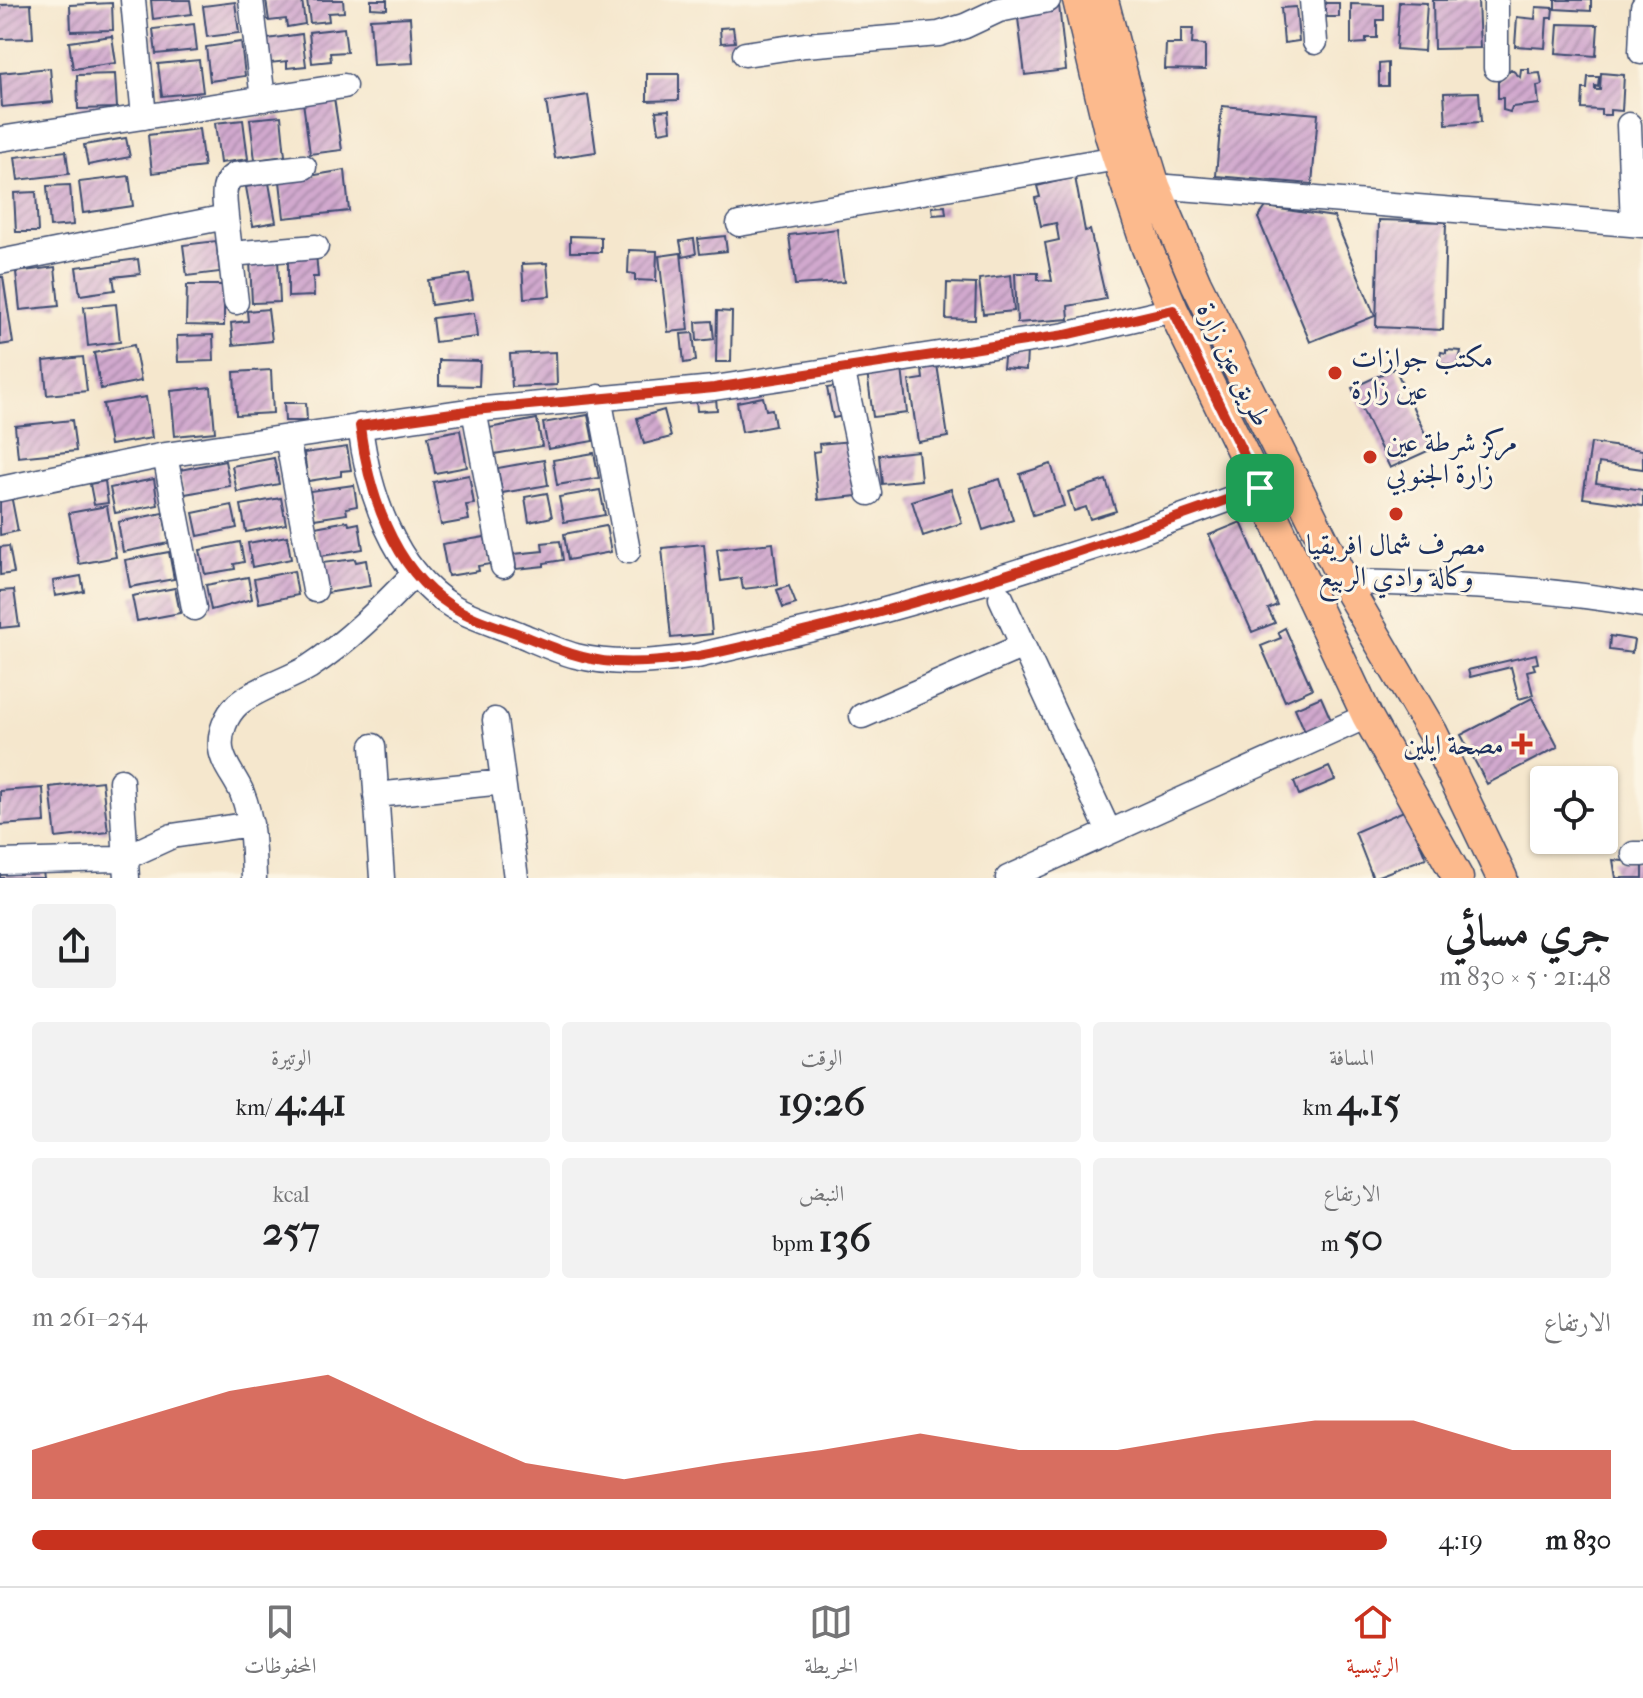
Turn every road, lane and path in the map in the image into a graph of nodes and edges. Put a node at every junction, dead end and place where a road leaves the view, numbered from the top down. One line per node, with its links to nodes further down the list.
1 (133, 0): 15 (street)
2 (251, 0): 14 (street)
3 (1048, 0): 11 (street)
4 (1078, 0): 18 (main road, طريق عين زارة)
5 (1103, 0): 20 (main road, طريق عين زارة)
6 (1312, 0): 9 (street)
7 (1496, 0): 12 (street)
8 (1643, 7): 10 (street)
9 (1315, 42)
10 (1641, 52)
11 (745, 54)
12 (1496, 68)
13 (344, 86): 14 (street)
14 (263, 99): 15 (street)
15 (144, 117): 17 (street)
16 (1629, 125): 23 (street)
17 (0, 139)
18 (1117, 158): 22 (street); 28 (main road, طريق عين زارة)
19 (304, 167): 21 (street)
20 (1155, 186): 23 (street); 41 (main road, طريق عين زارة)
21 (226, 217): 25 (street); 26 (street)
22 (739, 224)
23 (1638, 225)
24 (316, 247): 25 (street)
25 (230, 254): 27 (street)
26 (0, 262)
27 (236, 302)
28 (1173, 310): 29 (street); 35 (main road, طريق عين زارة)
29 (842, 368): 30 (street); 37 (street)
30 (599, 397): 31 (street); 38 (street)
31 (474, 410): 32 (street); 39 (street)
32 (360, 426): 33 (street); 40 (street)
33 (287, 437): 34 (street); 42 (street)
34 (165, 455): 36 (street); 45 (street)
35 (1260, 488): 40 (street); 48 (main road, طريق عين زارة)
36 (0, 489)
37 (869, 493)
38 (628, 551)
39 (503, 566)
40 (415, 573): 56 (street)
41 (1344, 582): 44 (street); 50 (main road, طريق عين زارة)
42 (315, 590)
43 (1001, 598): 46 (street)
44 (1643, 605)
45 (194, 608)
46 (1023, 646): 47 (street); 57 (street)
47 (862, 716)
48 (1367, 716): 51 (main road, طريق عين زارة); 57 (street)
49 (495, 720): 54 (street)
50 (1432, 732): 51 (main road); 65 (main road, طريق عين زارة)
51 (1382, 743): 64 (main road, طريق عين زارة)
52 (373, 746): 55 (street)
53 (121, 781): 59 (street)
54 (503, 782): 55 (street); 62 (street)
55 (376, 795): 61 (street)
56 (251, 824): 59 (street); 60 (street)
57 (1109, 832): 63 (street)
58 (0, 862): 59 (street)
59 (126, 867)
60 (254, 878)
61 (382, 878)
62 (516, 878)
63 (1008, 878)
64 (1458, 878)
65 (1502, 878)

